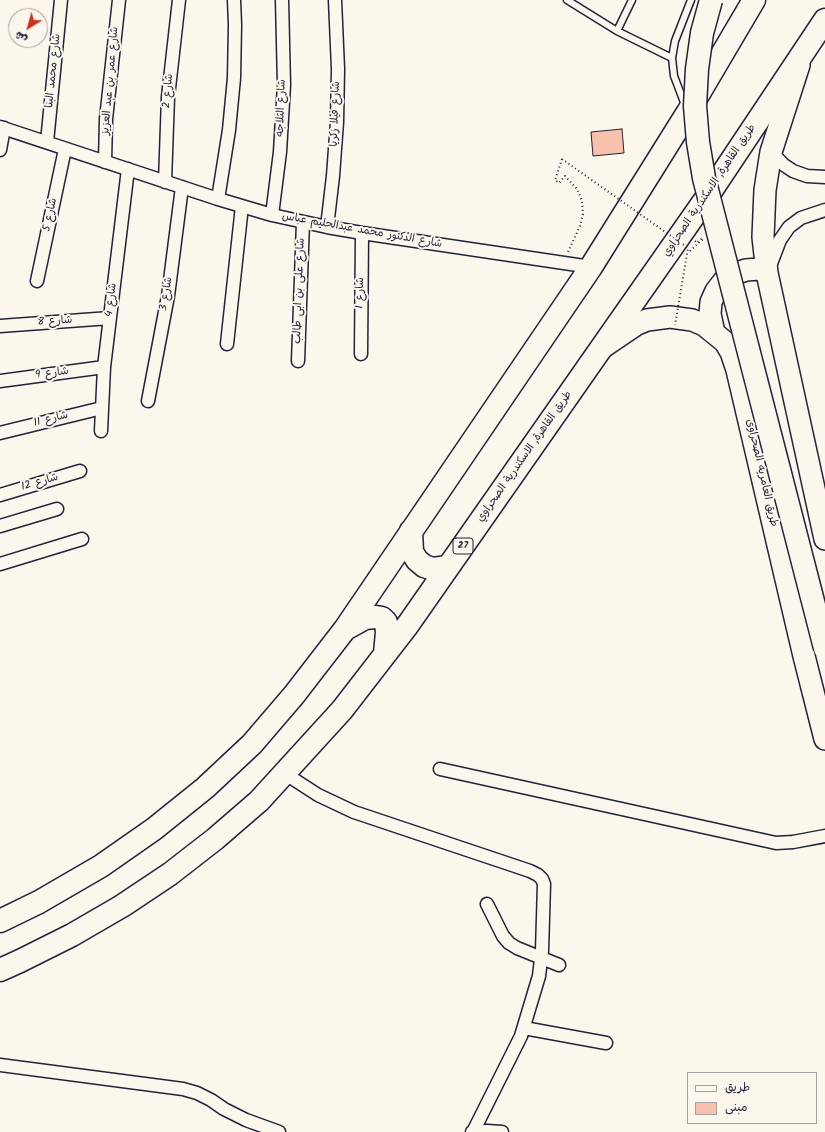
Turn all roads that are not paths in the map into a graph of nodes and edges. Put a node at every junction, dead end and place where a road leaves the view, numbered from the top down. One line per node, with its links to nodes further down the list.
1 (61, 0): 18 (street, شارع محمد البنا)
2 (119, 0): 22 (street, شارع عمر بن عبد العزيز)
3 (180, 0): 25 (street, شارع 2)
4 (234, 0): 27 (street)
5 (282, 0): 30 (street, شارع الثلاجه)
6 (335, 0): 32 (street, شارع فيلا زكريا)
7 (567, 0): 13 (lane)
8 (632, 0): 13 (lane)
9 (692, 0): 15 (lane)
10 (711, 0): 60 (highway, bridge)
11 (754, 0): 16 (highway)
12 (825, 20): 14 (highway, طريق القاهرة, الاسكندرية الصحراوي / 27)
13 (617, 31): 15 (lane)
14 (802, 54): 21 (highway); 41 (highway, طريق القاهرة, الاسكندرية الصحراوي / 27)
15 (672, 58): 16 (lane)
16 (688, 112): 34 (highway)
17 (2, 128): 18 (street, شارع الدكتور محمد عبدالحليم عباس); 20 (street)
18 (47, 142): 19 (street, شارع الدكتور محمد عبدالحليم عباس)
19 (65, 149): 22 (street, شارع الدكتور محمد عبدالحليم عباس); 36 (street, شارع 5)
20 (0, 150)
21 (771, 152): 24 (street); 35 (highway)
22 (105, 162): 23 (street, شارع الدكتور محمد عبدالحليم عباس)
23 (128, 169): 25 (street, شارع الدكتور محمد عبدالحليم عباس); 37 (street, شارع 4)
24 (825, 176)
25 (165, 182): 26 (street, شارع الدكتور محمد عبدالحليم عباس)
26 (182, 187): 27 (street, شارع الدكتور محمد عبدالحليم عباس); 46 (street, شارع 3)
27 (218, 199): 28 (street, شارع الدكتور محمد عبدالحليم عباس)
28 (242, 206): 30 (street, شارع الدكتور محمد عبدالحليم عباس); 40 (street)
29 (825, 210): 35 (street)
30 (272, 215): 31 (street, شارع الدكتور محمد عبدالحليم عباس)
31 (303, 222): 32 (street, شارع الدكتور محمد عبدالحليم عباس); 43 (street, شارع على بن ابى طالب)
32 (327, 227): 33 (street, شارع الدكتور محمد عبدالحليم عباس)
33 (362, 233): 34 (street, شارع الدكتور محمد عبدالحليم عباس); 42 (street, شارع 1)
34 (591, 267): 54 (highway)
35 (767, 273): 39 (highway); 56 (highway)
36 (37, 281)
37 (110, 318): 38 (street, شارع 8); 44 (street, شارع 4)
38 (0, 326)
39 (714, 333): 41 (highway, طريق العامريه الصحراوى); 62 (highway, طريق العامريه الصحراوى)
40 (227, 344)
41 (602, 347): 58 (highway, طريق القاهرة, الاسكندرية الصحراوي / 27)
42 (361, 354)
43 (298, 361)
44 (104, 367): 45 (street, شارع 9); 47 (street, شارع 4)
45 (0, 381)
46 (148, 401)
47 (102, 408): 48 (street, شارع 4); 49 (street, شارع 11)
48 (100, 431)
49 (0, 433)
50 (80, 471): 51 (street, شارع 12)
51 (0, 495)
52 (57, 510): 53 (street)
53 (0, 526)
54 (411, 531): 58 (highway, 27); 59 (highway)
55 (82, 539): 57 (street)
56 (825, 539)
57 (0, 564)
58 (448, 567): 61 (highway, طريق القاهرة, الاسكندرية الصحراوي / 27)
59 (345, 629): 61 (highway); 67 (highway)
60 (825, 648)
61 (385, 654): 64 (highway, طريق القاهرة, الاسكندرية الصحراوي / 27)
62 (825, 739)
63 (440, 769): 65 (street)
64 (284, 773): 68 (street); 70 (highway, طريق القاهرة, الاسكندرية الصحراوي / 27)
65 (825, 836)
66 (487, 904): 68 (street)
67 (0, 920)
68 (542, 958): 69 (street); 71 (street)
69 (559, 965)
70 (0, 970)
71 (524, 1028): 72 (street); 75 (street)
72 (606, 1042)
73 (0, 1065): 74 (street)
74 (279, 1132)
75 (473, 1132): 76 (street)
76 (502, 1132)

